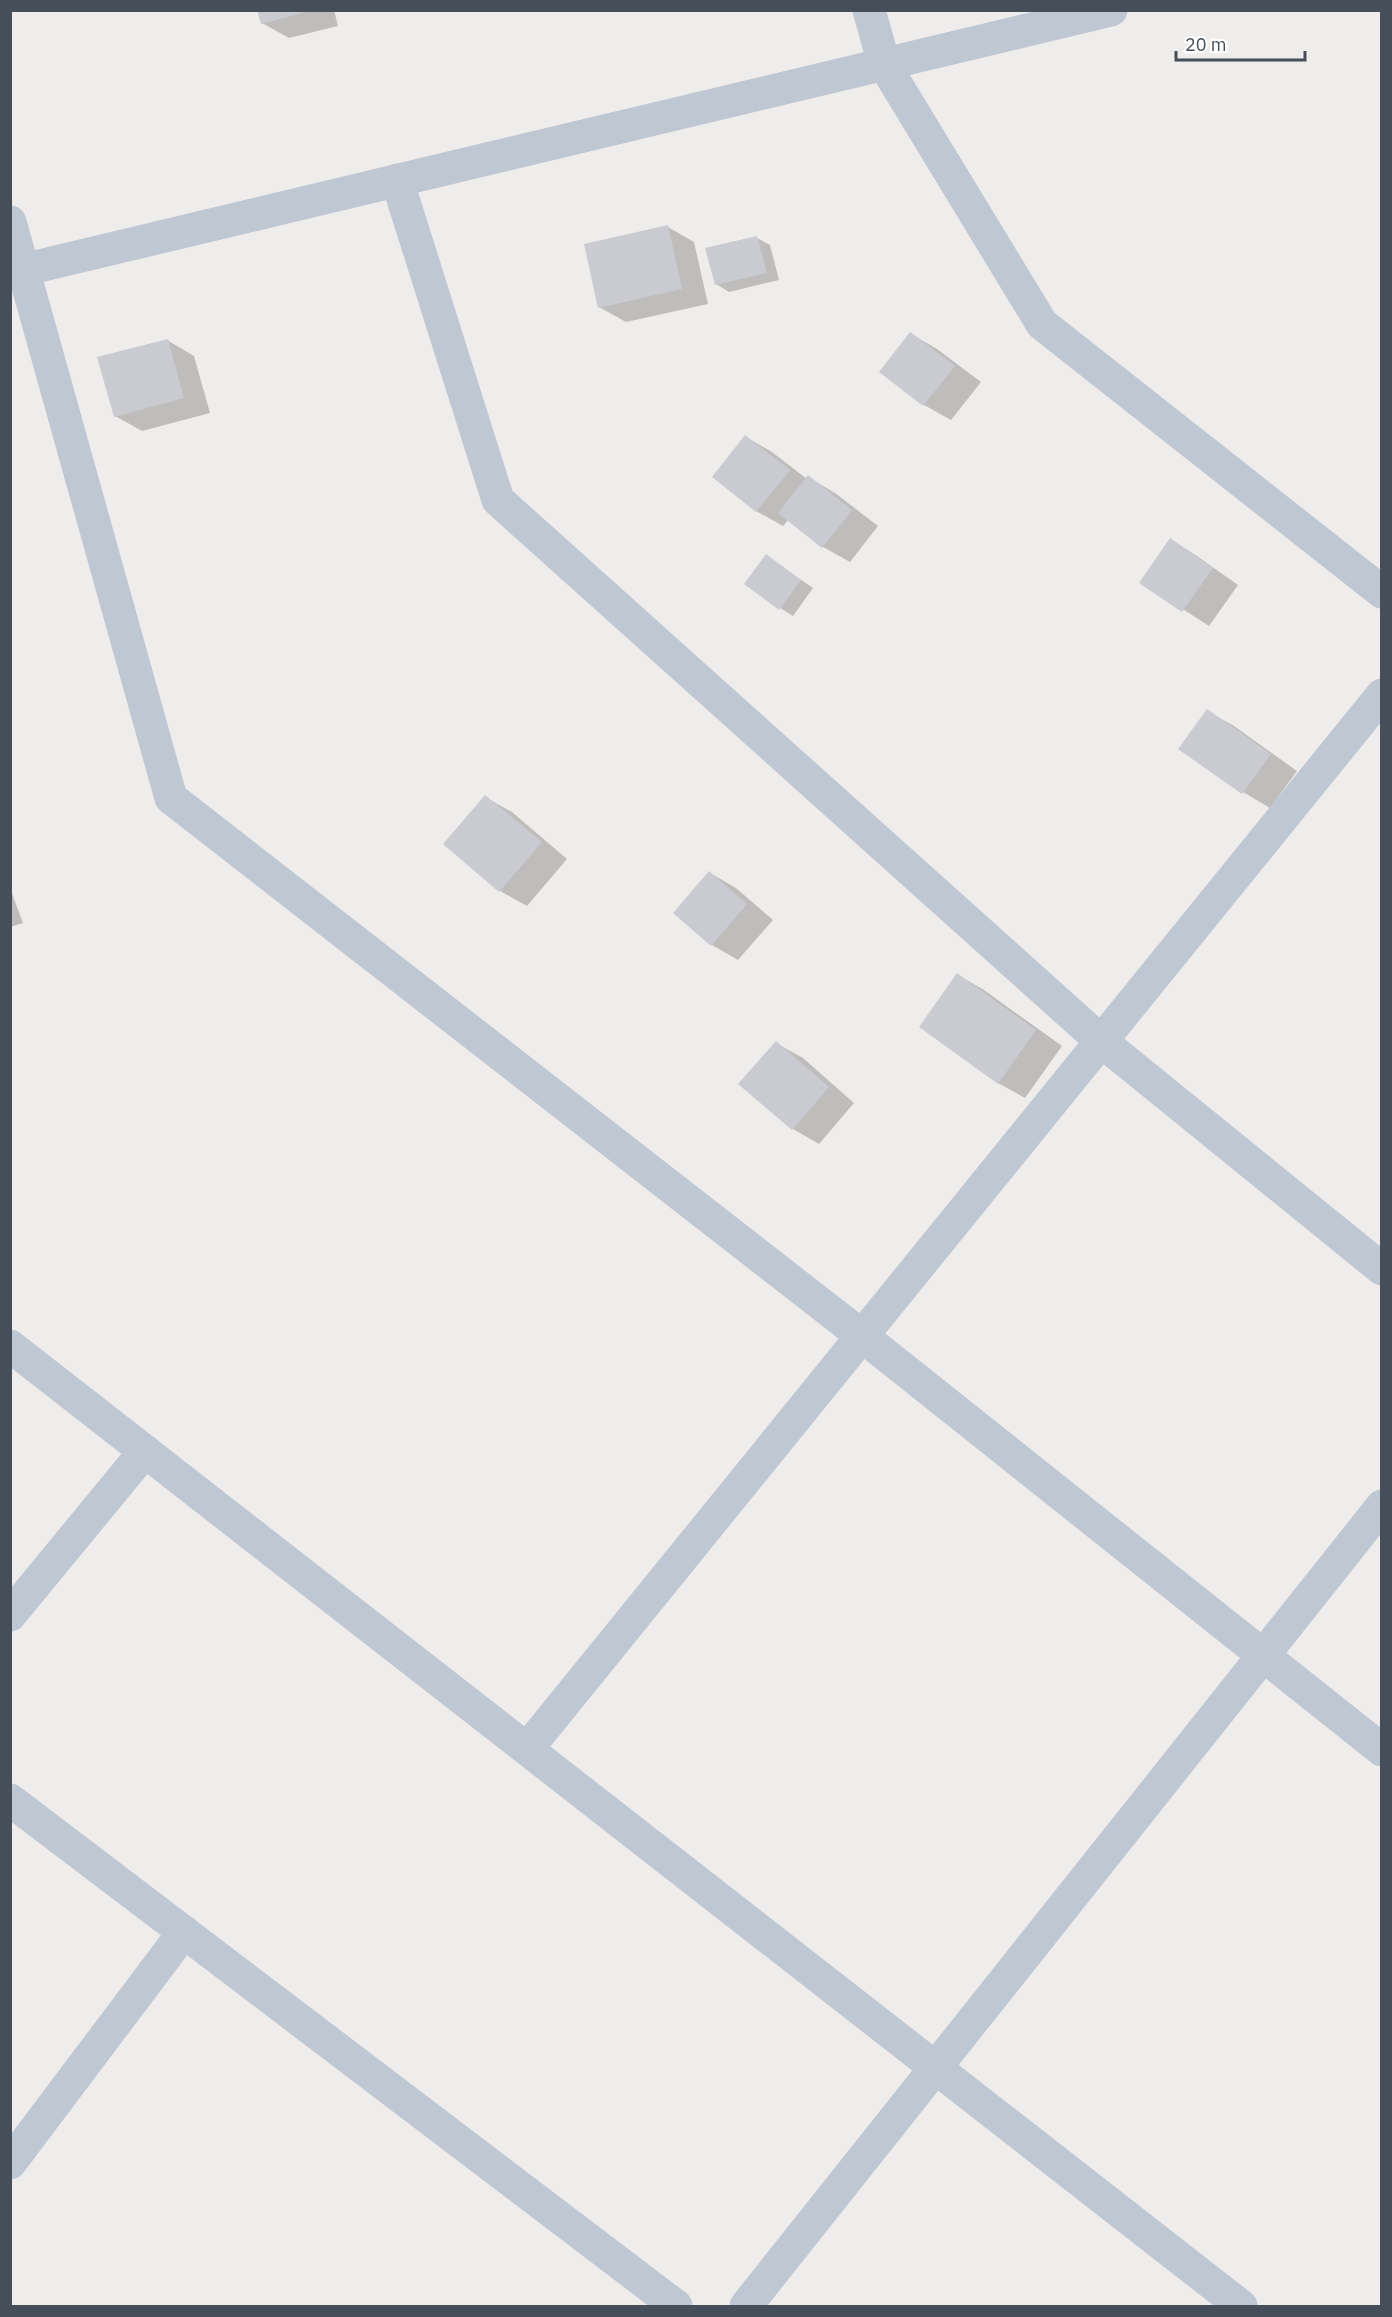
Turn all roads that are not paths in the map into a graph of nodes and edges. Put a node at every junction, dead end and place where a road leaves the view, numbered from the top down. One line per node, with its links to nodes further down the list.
1 (869, 10): 3 (street)
2 (1111, 10): 3 (street)
3 (884, 64): 4 (street); 7 (street)
4 (397, 180): 6 (street); 9 (street)
5 (10, 222): 6 (street)
6 (17, 271): 11 (street)
7 (1382, 592)
8 (1382, 695): 9 (street)
9 (1101, 1041): 10 (street); 11 (street)
10 (1382, 1269)
11 (862, 1336): 16 (street); 17 (street)
12 (10, 1346): 13 (street)
13 (146, 1451): 15 (street); 17 (street)
14 (1382, 1506): 16 (street)
15 (10, 1615)
16 (1263, 1655): 18 (street); 21 (street)
17 (526, 1749): 21 (street)
18 (1382, 1750)
19 (10, 1800): 20 (street)
20 (184, 1932): 22 (street); 23 (street)
21 (935, 2068): 24 (street); 25 (street)
22 (10, 2163)
23 (676, 2307)
24 (746, 2307)
25 (1241, 2307)

